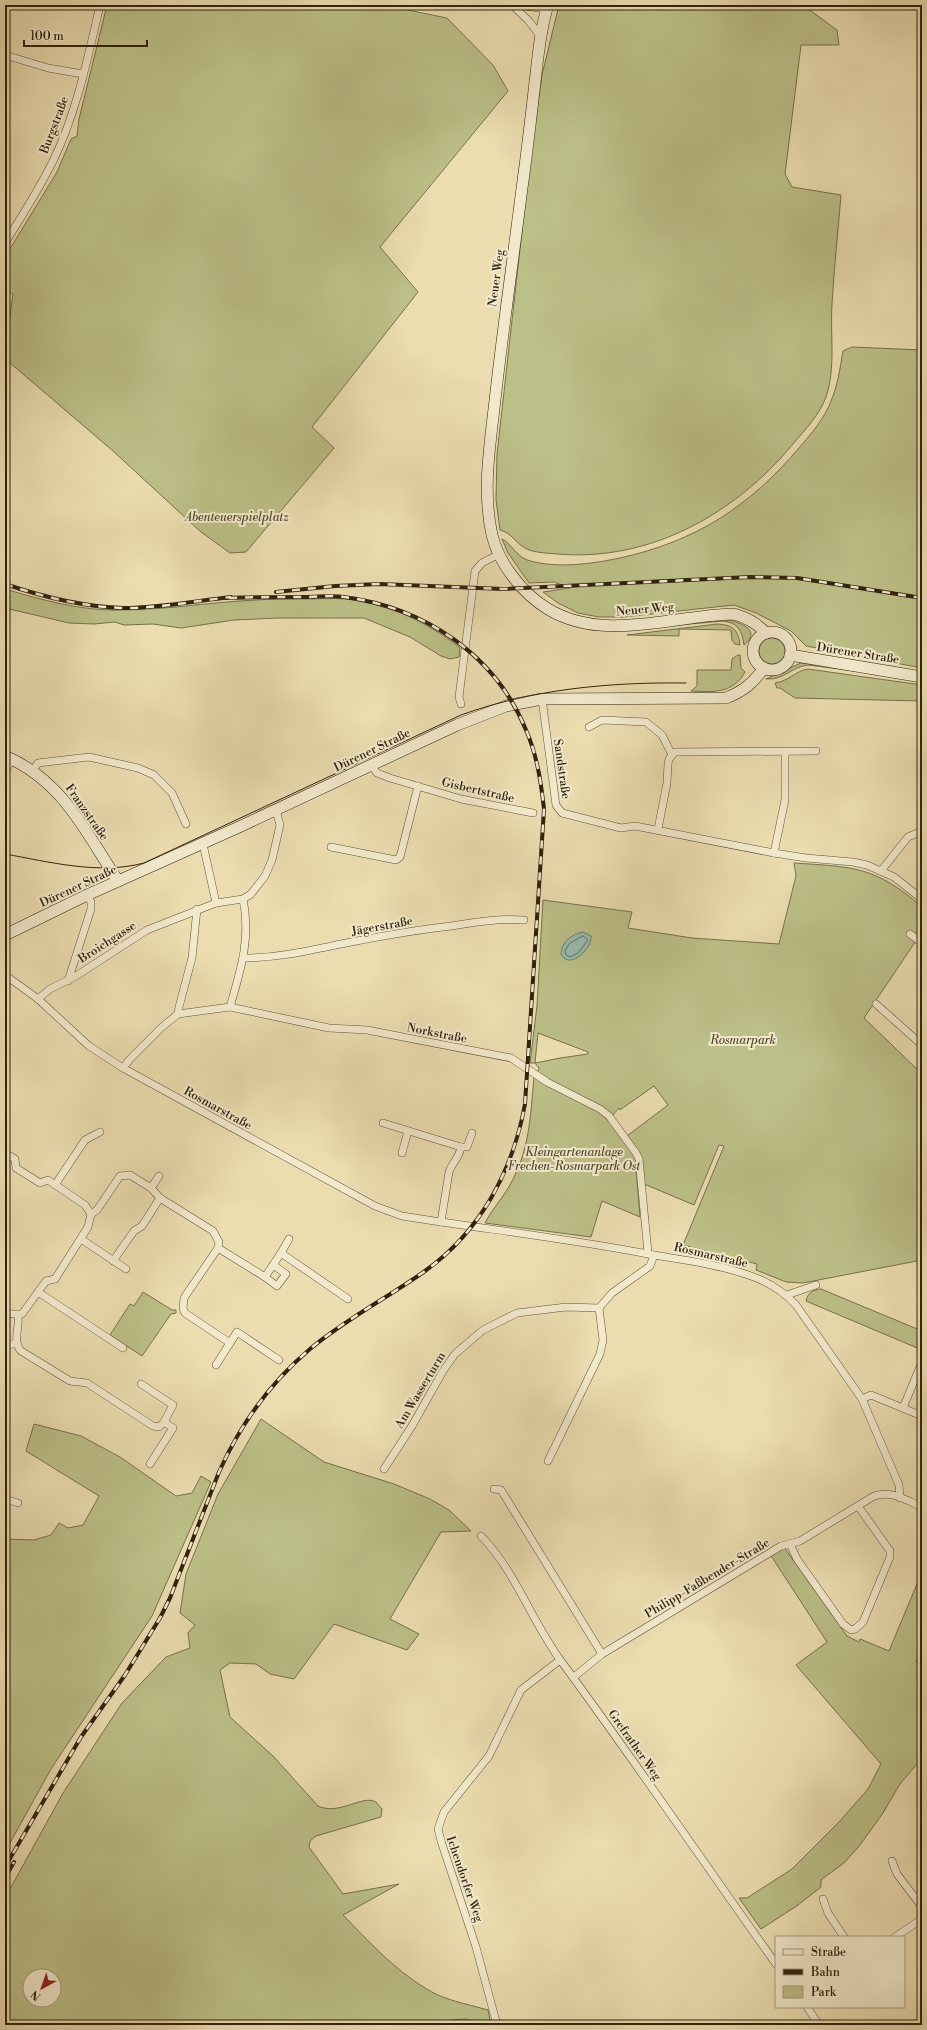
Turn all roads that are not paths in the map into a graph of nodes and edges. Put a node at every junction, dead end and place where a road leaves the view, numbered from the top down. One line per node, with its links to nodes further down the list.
1 (100, 5): 7 (street, Burgstraße)
2 (512, 5): 5 (street)
3 (519, 5): 4 (street)
4 (547, 7): 5 (main road, Neuer Weg)
5 (541, 38): 9 (main road, Neuer Weg)
6 (5, 55): 7 (street)
7 (83, 74): 8 (street, Burgstraße)
8 (5, 243)
9 (499, 554): 10 (main road, Neuer Weg); 15 (street)
10 (766, 633): 11 (main road); 12 (main road)
11 (790, 655): 12 (main road); 13 (main road, Dürener Straße)
12 (764, 668): 14 (main road, Dürener Straße)
13 (922, 677)
14 (542, 699): 21 (main road, Dürener Straße); 28 (street, Sandstraße)
15 (461, 704)
16 (589, 727): 19 (street)
17 (816, 751): 18 (street)
18 (785, 752): 19 (street); 32 (street)
19 (672, 755): 28 (street)
20 (8, 757): 22 (main road, Franzstraße); 23 (street)
21 (371, 764): 24 (street, Gisbertstraße); 25 (main road, Dürener Straße)
22 (33, 770): 27 (street); 34 (main road, Franzstraße)
23 (5, 772)
24 (418, 786): 26 (street, Gisbertstraße); 31 (street)
25 (276, 810): 30 (main road, Dürener Straße); 36 (street)
26 (533, 813)
27 (186, 824)
28 (658, 830): 32 (street, Sandstraße)
29 (922, 831): 33 (street)
30 (202, 844): 34 (main road, Dürener Straße); 38 (street)
31 (331, 847)
32 (774, 853): 33 (street, Sandstraße)
33 (881, 871): 37 (street, Sandstraße)
34 (118, 881): 35 (main road, Dürener Straße)
35 (87, 895): 42 (main road, Dürener Straße); 46 (street)
36 (244, 899): 38 (street, Broichgasse); 44 (street)
37 (922, 899)
38 (216, 903): 39 (street, Broichgasse)
39 (197, 909): 46 (street, Broichgasse); 50 (street)
40 (524, 920): 44 (street, Jägerstraße)
41 (910, 934): 43 (street)
42 (5, 935)
43 (922, 943)
44 (244, 958): 49 (street)
45 (5, 975): 47 (street, Rosmarstraße)
46 (68, 981): 47 (street, Broichgasse)
47 (38, 999): 52 (street, Rosmarstraße)
48 (876, 1004): 51 (street)
49 (230, 1007): 50 (street, Norkstraße); 70 (street, Norkstraße)
50 (178, 1014): 52 (street)
51 (922, 1045)
52 (123, 1068): 65 (street, Rosmarstraße)
53 (382, 1123): 54 (street)
54 (408, 1130): 57 (street); 59 (street)
55 (100, 1132): 61 (street)
56 (472, 1134): 57 (street)
57 (461, 1147): 65 (street)
58 (5, 1153): 61 (street)
59 (402, 1153)
60 (159, 1176): 62 (street)
61 (55, 1185): 64 (street)
62 (151, 1188): 63 (street); 64 (street)
63 (160, 1198): 68 (street); 71 (street)
64 (91, 1214): 66 (street)
65 (441, 1222): 70 (street, Rosmarstraße)
66 (80, 1239): 71 (street); 76 (street)
67 (289, 1239): 69 (street)
68 (218, 1248): 74 (street); 83 (street)
69 (280, 1253): 72 (street); 78 (street)
70 (651, 1254): 77 (street, Rosmarstraße); 79 (street)
71 (113, 1261): 73 (street)
72 (273, 1265): 74 (street); 74 (street)
73 (126, 1269)
74 (265, 1278)
75 (816, 1285): 77 (street)
76 (38, 1292): 81 (street); 85 (street)
77 (787, 1295): 90 (street, Rosmarstraße)
78 (348, 1299)
79 (599, 1308): 94 (street); 96 (street, Am Wasserturm)
80 (5, 1312): 81 (street)
81 (18, 1315): 82 (street)
82 (16, 1343): 84 (street); 93 (street)
83 (230, 1343): 86 (street); 88 (street)
84 (5, 1346)
85 (123, 1348)
86 (278, 1360)
87 (922, 1362): 91 (street)
88 (216, 1365)
89 (142, 1384): 93 (street)
90 (862, 1399): 91 (street); 98 (street, Rosmarstraße)
91 (903, 1408): 92 (street)
92 (922, 1416)
93 (164, 1422): 95 (street)
94 (548, 1461)
95 (150, 1464)
96 (384, 1469)
97 (494, 1489): 105 (street)
98 (900, 1498): 101 (street, Philipp-Faßbender-Straße); 102 (street, Philipp-Faßbender-Straße)
99 (5, 1499): 100 (street)
100 (18, 1502)
101 (858, 1506): 104 (street, Philipp-Faßbender-Straße); 104 (street)
102 (922, 1507)
103 (481, 1536): 106 (street, Grefrather Weg)
104 (790, 1544): 105 (street, Philipp-Faßbender-Straße)
105 (602, 1654): 107 (street, Philipp-Faßbender-Straße)
106 (560, 1660): 107 (street, Grefrather Weg); 116 (street, Ichendorfer Weg)
107 (574, 1677): 114 (street, Grefrather Weg)
108 (892, 1861): 110 (street)
109 (823, 1899): 112 (street)
110 (922, 1907)
111 (922, 1919): 113 (street)
112 (843, 1936)
113 (896, 1936)
114 (775, 1963)
115 (807, 2008): 117 (street)
116 (497, 2025)
117 (819, 2025)

